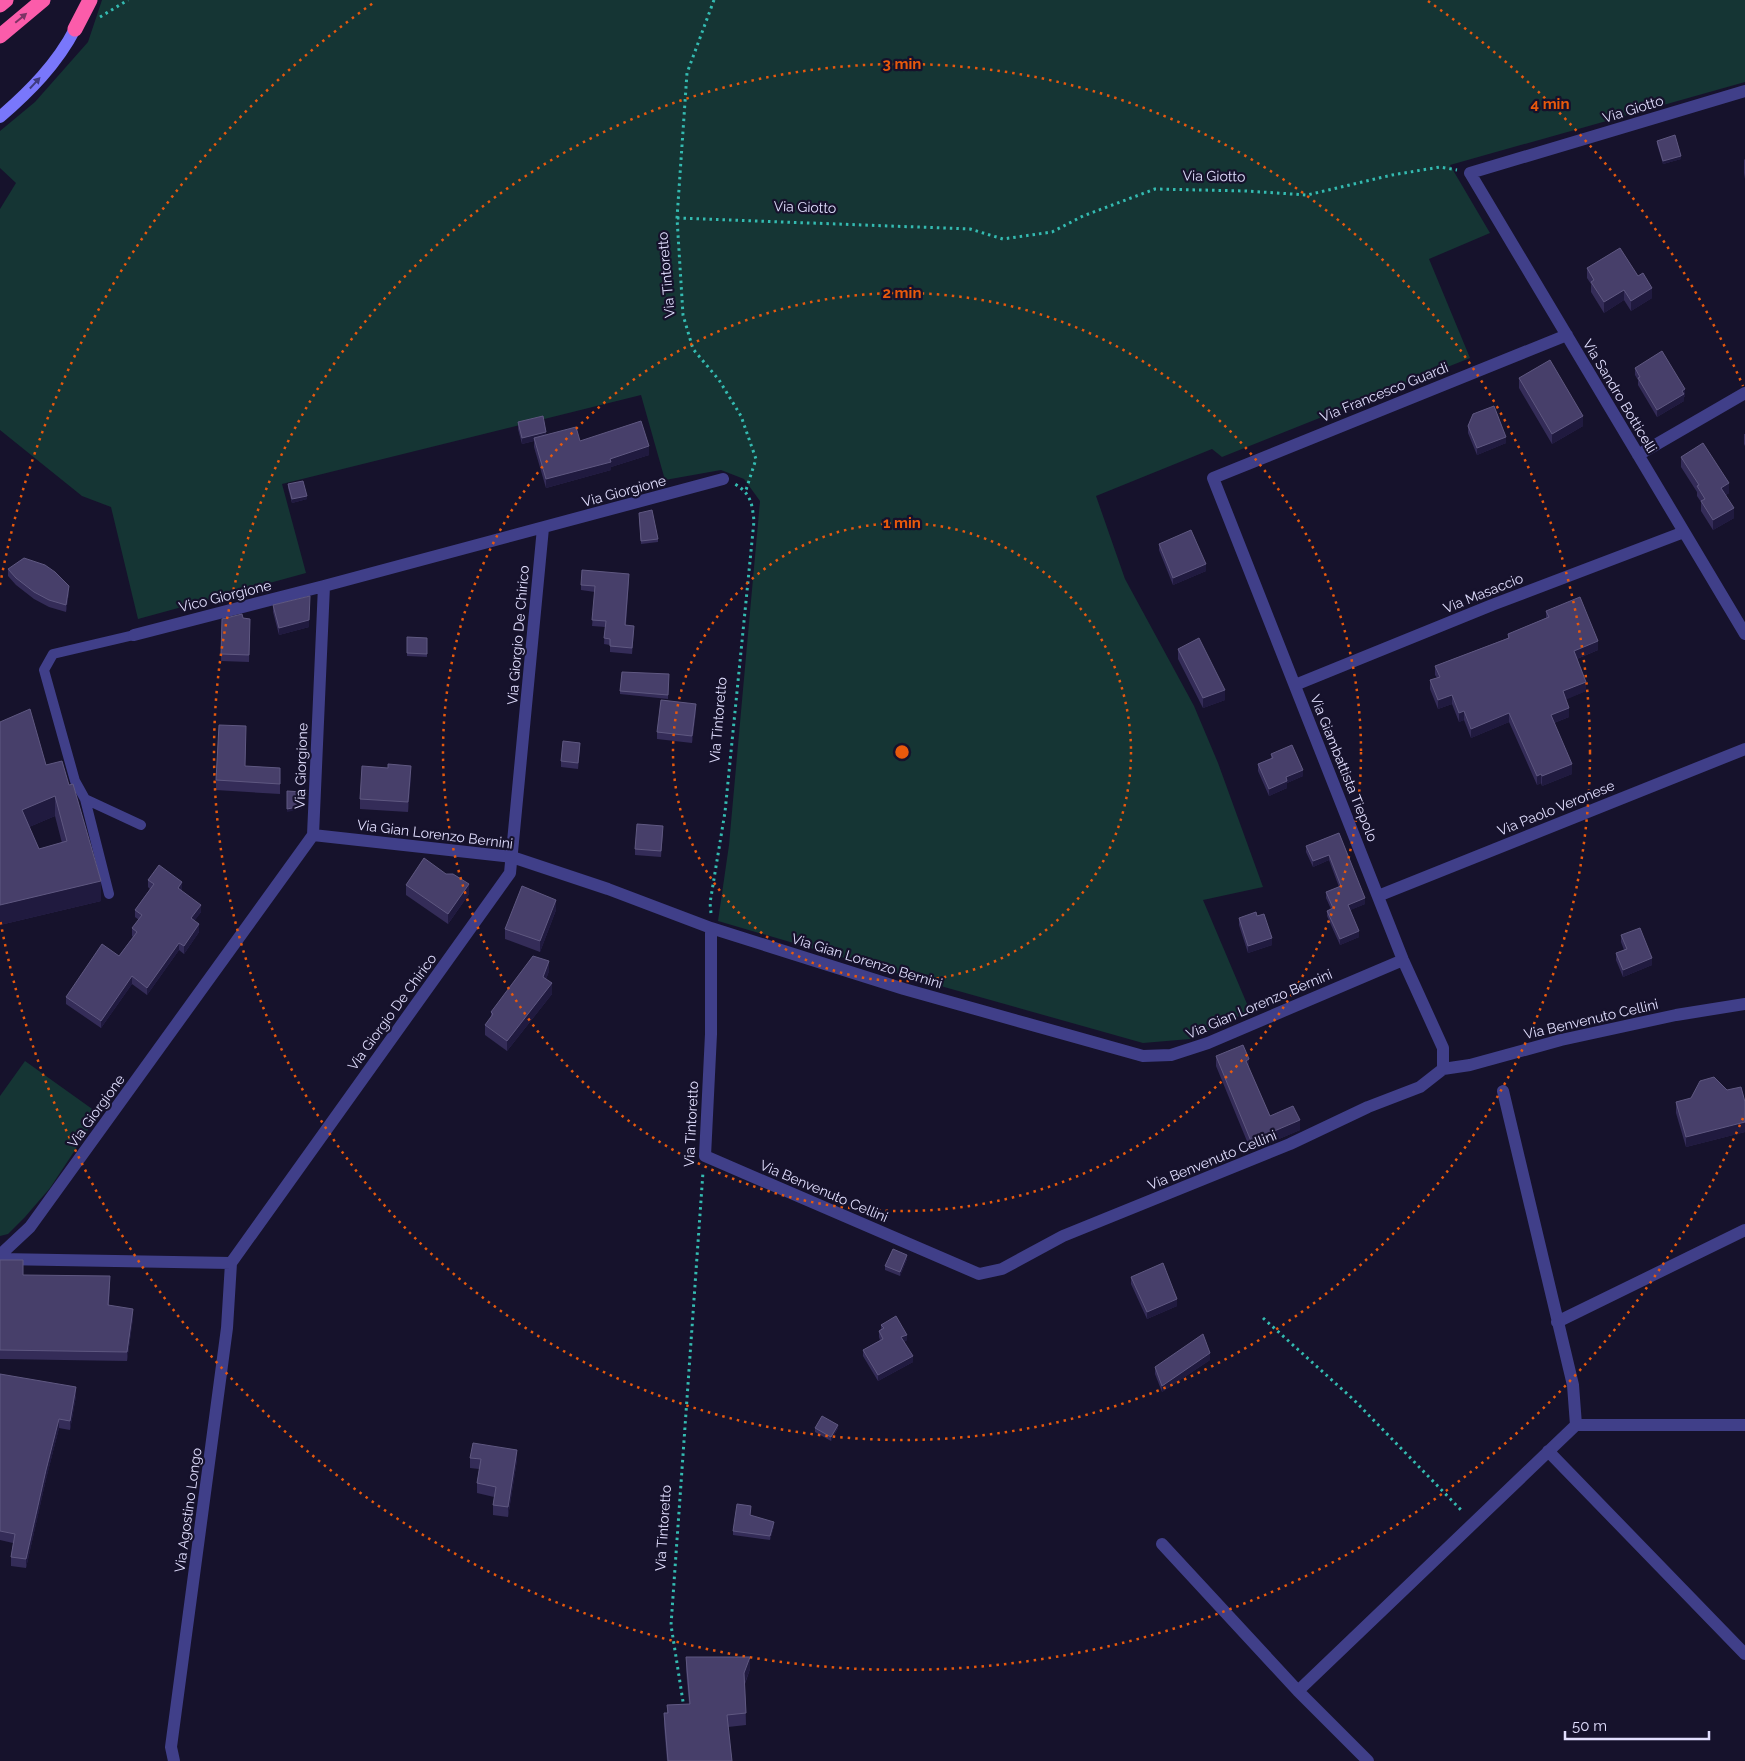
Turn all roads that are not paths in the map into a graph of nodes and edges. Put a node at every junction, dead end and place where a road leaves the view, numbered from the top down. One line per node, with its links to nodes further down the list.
1 (6, 0): 4 (highway)
2 (43, 0): 6 (highway, one-way to 2)
3 (90, 0): 5 (highway)
4 (0, 5)
5 (75, 30): 8 (street, one-way to 5)
6 (0, 36)
7 (1745, 91): 9 (street, Via Giotto)
8 (0, 116)
9 (1470, 173): 10 (street, Via Sandro Botticelli)
10 (1566, 335): 12 (street, Via Sandro Botticelli); 13 (street, Via Francesco Guardi)
11 (1745, 393): 12 (street)
12 (1638, 455): 16 (street, Via Sandro Botticelli)
13 (1213, 478): 20 (street, Via Giambattista Tiepolo)
14 (724, 479): 15 (street, Via Giorgione)
15 (543, 528): 17 (street, Via Giorgione); 25 (street, Via Giorgio De Chirico)
16 (1684, 532): 18 (street, Via Sandro Botticelli); 20 (street, Via Masaccio)
17 (324, 586): 19 (street, Vico Giorgione); 24 (street, Via Giorgione)
18 (1745, 634)
19 (134, 635): 22 (lane)
20 (1295, 685): 27 (street, Via Giambattista Tiepolo)
21 (1745, 749): 27 (street, Via Paolo Veronese)
22 (85, 799): 23 (lane); 26 (lane)
23 (140, 825)
24 (313, 835): 25 (street, Via Gian Lorenzo Bernini); 35 (street, Via Giorgione)
25 (512, 857): 28 (street, Via Gian Lorenzo Bernini); 37 (street, Via Giorgio De Chirico)
26 (109, 894)
27 (1378, 896): 29 (street, Via Giambattista Tiepolo)
28 (711, 928): 29 (street, Via Gian Lorenzo Bernini); 33 (street, Via Tintoretto)
29 (1403, 960): 31 (street, Via Giambattista Tiepolo)
30 (1745, 1004): 31 (street, Via Benvenuto Cellini)
31 (1443, 1069): 33 (street, Via Benvenuto Cellini)
32 (1503, 1091): 38 (street)
33 (705, 1156)
34 (1745, 1230): 38 (street)
35 (0, 1255)
36 (0, 1259): 37 (street)
37 (231, 1263): 45 (street, Via Agostino Longo)
38 (1558, 1322): 39 (street)
39 (1576, 1425): 40 (street); 41 (street)
40 (1745, 1425)
41 (1548, 1451): 43 (street); 44 (street)
42 (1162, 1544): 44 (street)
43 (1745, 1654)
44 (1298, 1691): 46 (street)
45 (174, 1761)
46 (1368, 1761)

